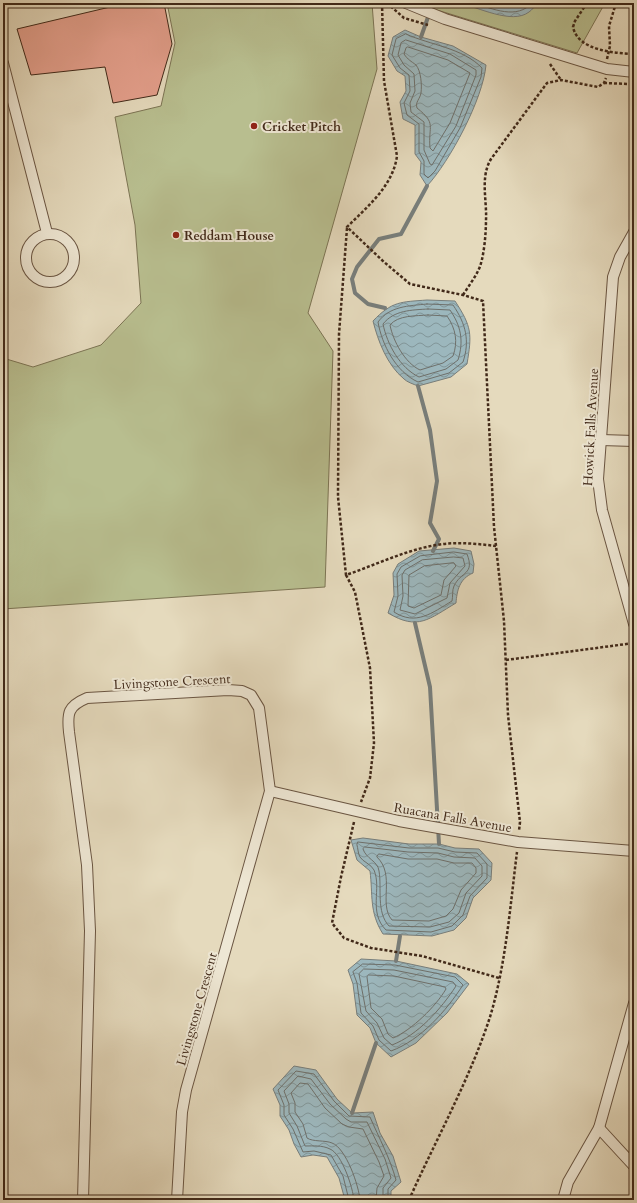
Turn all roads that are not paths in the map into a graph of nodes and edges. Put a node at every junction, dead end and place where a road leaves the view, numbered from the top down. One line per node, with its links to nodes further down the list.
1 (409, 5): 3 (street)
2 (3, 63): 4 (street)
3 (634, 72)
4 (47, 233): 4 (street)
5 (633, 236): 6 (street, Howick Falls Avenue)
6 (601, 440): 7 (street); 8 (street, Howick Falls Avenue)
7 (634, 441)
8 (634, 624)
9 (270, 791): 10 (street, Ruacana Falls Avenue); 14 (street, Livingstone Crescent); 15 (street, Livingstone Crescent)
10 (634, 851)
11 (634, 1003): 12 (street)
12 (600, 1128): 13 (street); 16 (street)
13 (634, 1166)
14 (83, 1200)
15 (177, 1200)
16 (563, 1200)

